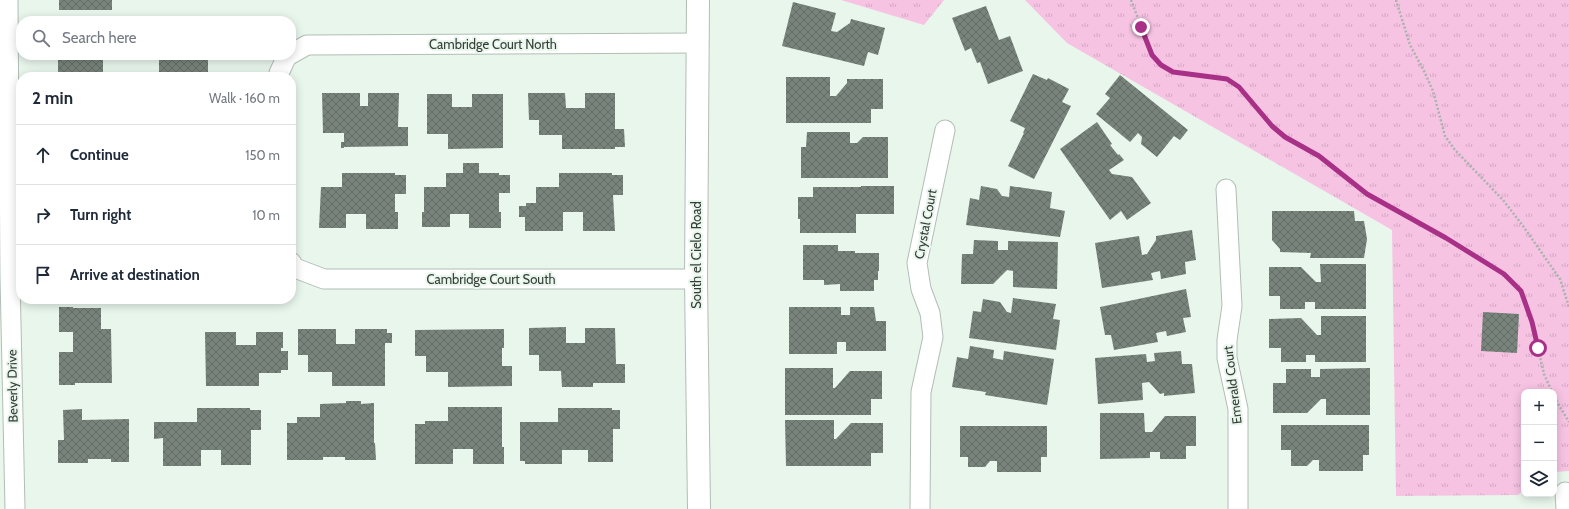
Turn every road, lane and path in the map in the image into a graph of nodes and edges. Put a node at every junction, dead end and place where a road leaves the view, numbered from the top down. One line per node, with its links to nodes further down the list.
1 (8, 0): 5 (street, Beverly Drive)
2 (698, 0): 6 (street, South el Cielo Road)
3 (1131, 0): 16 (path)
4 (1396, 0): 15 (path)
5 (4, 37): 13 (street, Beverly Drive)
6 (698, 43): 7 (street, Cambridge Court North); 14 (street, South el Cielo Road)
7 (296, 51)
8 (285, 60): 9 (street, Cambridge Court North)
9 (279, 72)
10 (945, 130): 21 (street, Crystal Court)
11 (1226, 189): 22 (street, Emerald Court)
12 (296, 268): 14 (street, Cambridge Court South)
13 (5, 277): 19 (street, Beverly Drive)
14 (696, 279): 20 (street, South el Cielo Road)
15 (1569, 307)
16 (1551, 389)
17 (1557, 402): 18 (path)
18 (1569, 422)
19 (15, 509)
20 (700, 509)
21 (920, 509)
22 (1238, 509)

